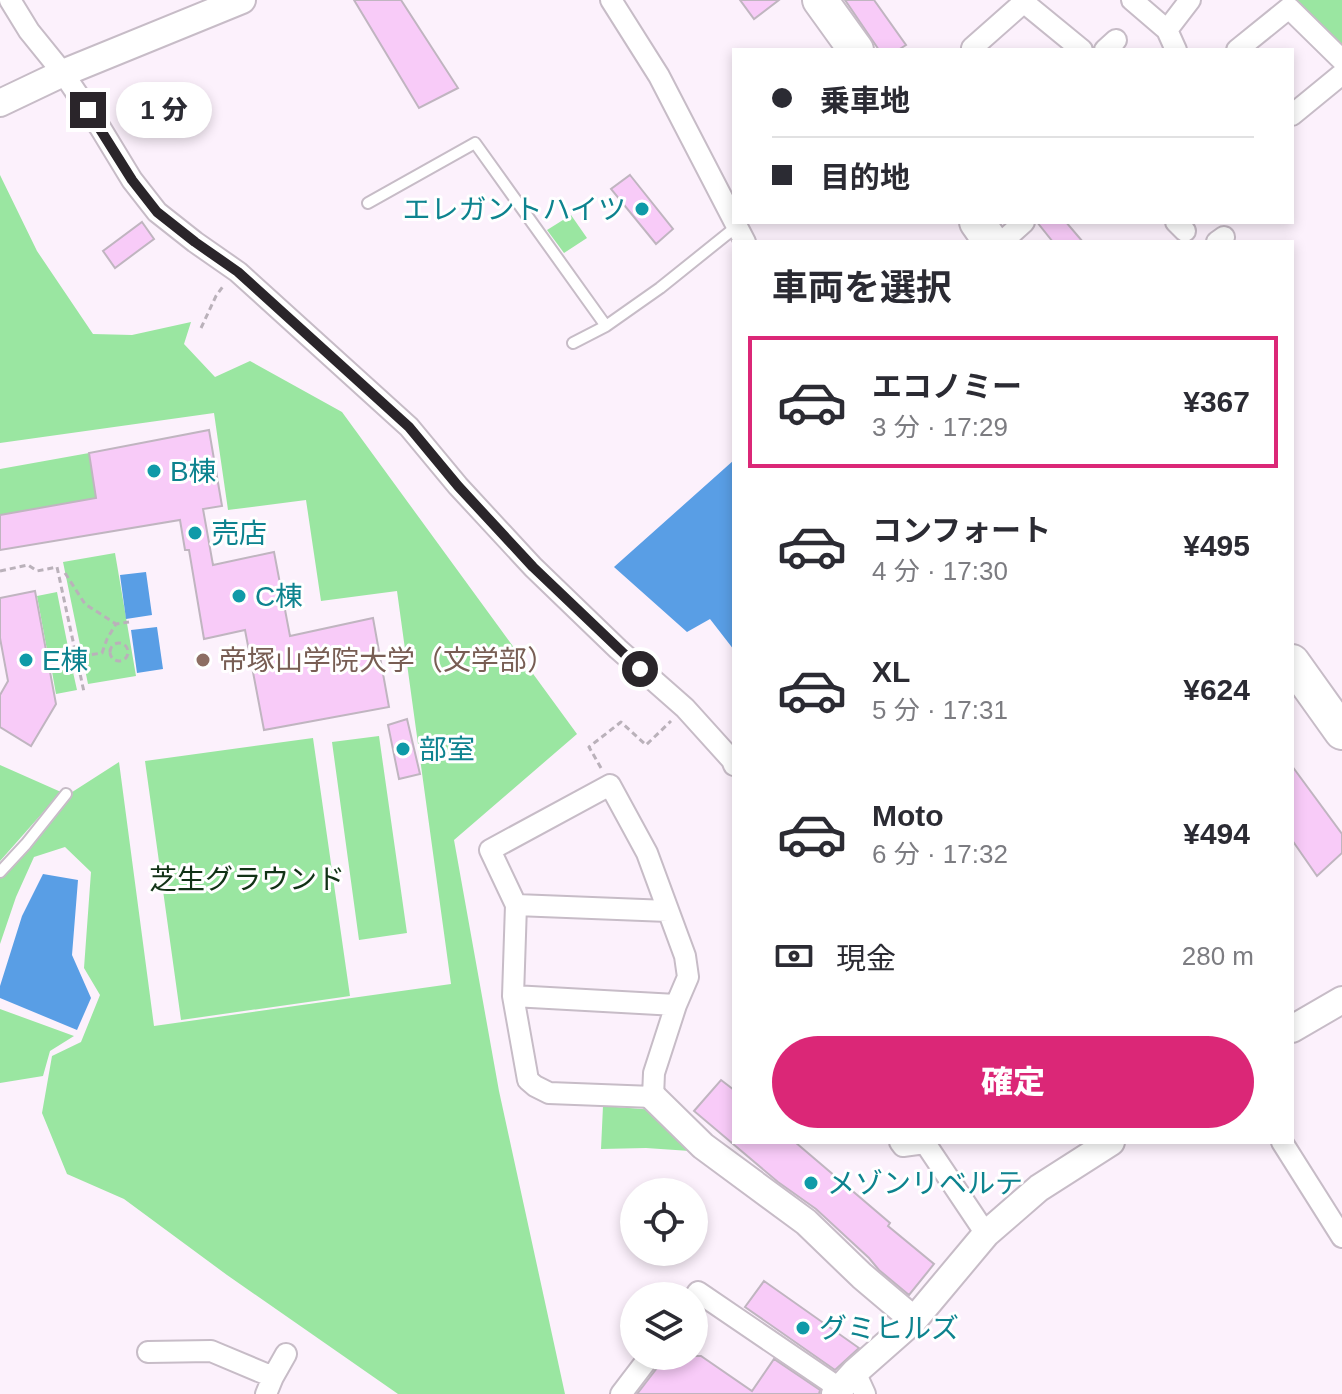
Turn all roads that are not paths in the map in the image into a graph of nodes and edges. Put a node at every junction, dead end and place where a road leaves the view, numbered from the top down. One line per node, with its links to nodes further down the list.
1 (10, 0): 15 (street)
2 (242, 0): 15 (street)
3 (611, 0): 20 (street)
4 (820, 0): 9 (highway)
5 (1132, 0): 8 (street)
6 (1190, 0): 8 (street)
7 (1022, 1): 10 (street); 11 (street)
8 (1167, 30): 12 (street)
9 (855, 48)
10 (972, 48)
11 (1080, 48)
12 (1175, 48)
13 (1239, 48): 14 (street)
14 (1342, 60)
15 (63, 73): 17 (street); 28 (street)
16 (1342, 74): 18 (street)
17 (0, 103)
18 (1294, 113)
19 (368, 203): 24 (lane)
20 (732, 219)
21 (1022, 224): 23 (street)
22 (732, 240): 24 (lane)
23 (1004, 240)
24 (606, 326): 25 (lane)
25 (573, 343)
26 (1294, 665): 27 (highway)
27 (1342, 732)
28 (732, 760)
29 (66, 794): 30 (lane)
30 (0, 872)
31 (516, 905): 32 (street); 32 (street); 33 (street)
32 (668, 911): 35 (street)
33 (513, 996): 35 (street); 37 (street)
34 (1342, 1000): 36 (street)
35 (676, 1005): 37 (street)
36 (1294, 1028)
37 (653, 1097): 44 (street)
38 (926, 1144): 41 (street)
39 (1108, 1144): 41 (street)
40 (1283, 1144): 42 (street)
41 (986, 1234): 44 (street)
42 (1342, 1237)
43 (708, 1298): 49 (street)
44 (914, 1320): 49 (street)
45 (148, 1352): 48 (street)
46 (286, 1354): 48 (street)
47 (639, 1370): 50 (street)
48 (270, 1385)
49 (849, 1387)
50 (621, 1394)

